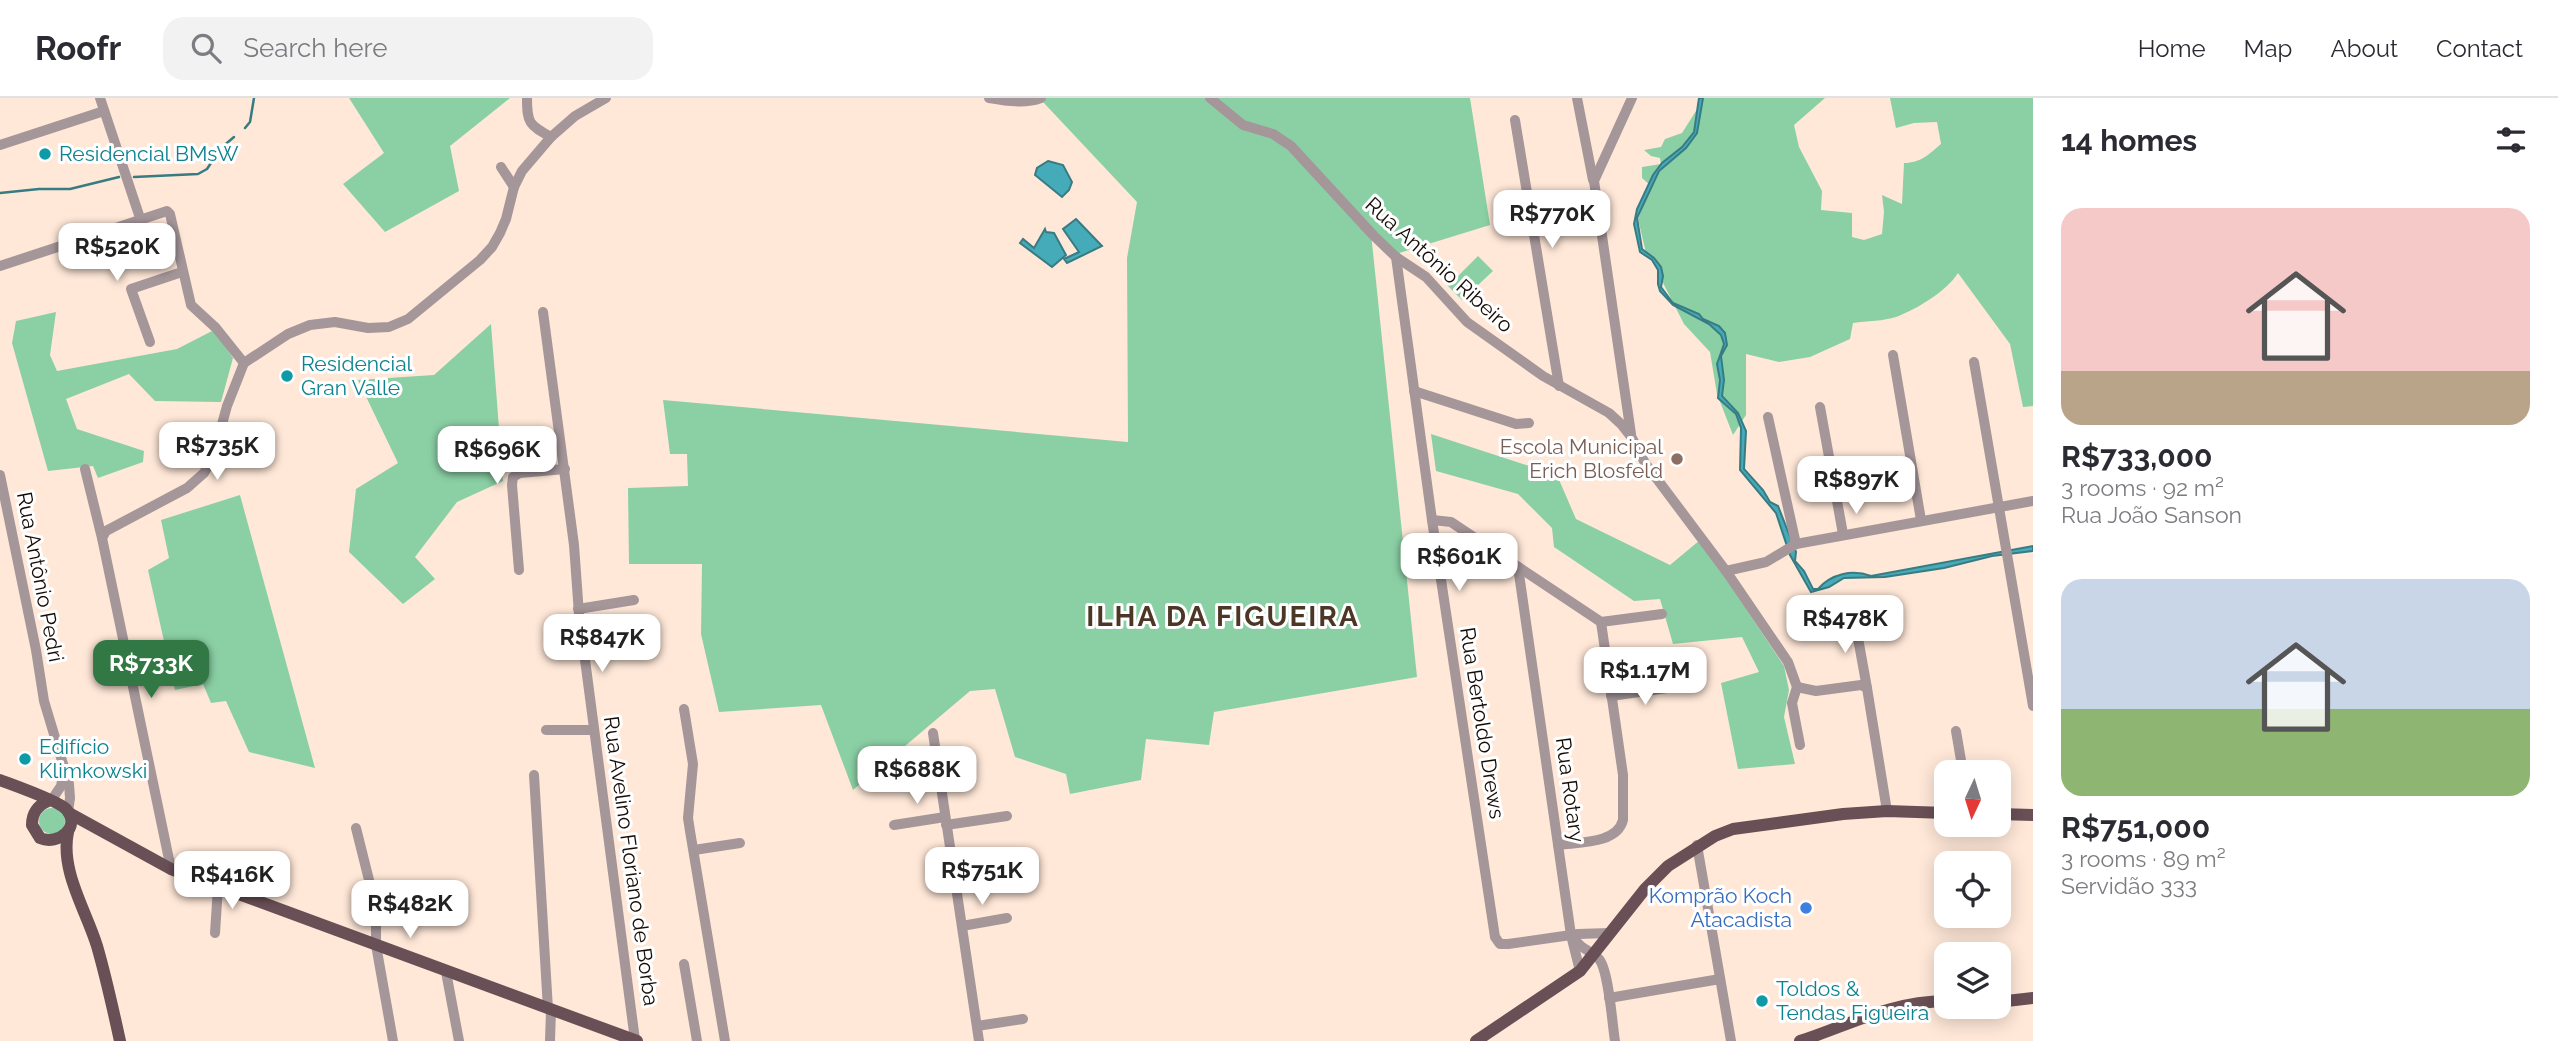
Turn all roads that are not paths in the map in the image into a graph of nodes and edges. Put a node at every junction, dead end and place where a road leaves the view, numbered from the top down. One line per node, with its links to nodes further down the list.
1 (100, 98): 9 (street)
2 (527, 98): 11 (street)
3 (606, 98): 11 (street)
4 (989, 98): 5 (street)
5 (1041, 98)
6 (1210, 98): 17 (street, Rua Antônio Ribeiro)
7 (1577, 98): 14 (street)
8 (1632, 98): 14 (street)
9 (104, 111): 12 (street); 16 (street)
10 (1515, 120): 25 (street)
11 (551, 137): 15 (street)
12 (0, 145)
13 (501, 167): 15 (street)
14 (1594, 181): 27 (street)
15 (514, 187): 24 (street)
16 (140, 218): 18 (street); 19 (street)
17 (1396, 257): 25 (street, Rua Antônio Ribeiro); 26 (street, Rua Bertoldo Drews)
18 (0, 266)
19 (182, 272): 21 (street); 24 (street)
20 (543, 312): 34 (street, Rua Avelino Floriano de Borba)
21 (150, 342)
22 (1893, 355): 39 (street)
23 (1974, 362): 37 (street)
24 (244, 363): 41 (street)
25 (1559, 386): 29 (street, Rua Antônio Ribeiro)
26 (1413, 391): 31 (street); 38 (street, Rua Bertoldo Drews)
27 (1627, 405): 29 (street); 32 (street)
28 (1820, 407): 40 (street)
29 (1609, 413): 32 (street, Rua Antônio Ribeiro)
30 (1768, 417): 42 (street)
31 (1529, 423)
32 (1632, 438): 45 (street, Rua Antônio Ribeiro)
33 (85, 469): 41 (street)
34 (565, 469): 44 (street); 47 (street, Rua Avelino Floriano de Borba)
35 (0, 475): 63 (street, Rua Antônio Pedri)
36 (2033, 501): 37 (street)
37 (1998, 507): 39 (street); 55 (street)
38 (1432, 520): 43 (street); 91 (street, Rua Bertoldo Drews)
39 (1921, 520): 40 (street)
40 (1843, 534): 42 (street)
41 (102, 538): 85 (street)
42 (1796, 544): 45 (street)
43 (1518, 567): 50 (street); 79 (street, Rua Rotary)
44 (519, 570)
45 (1726, 571): 52 (street, Rua Antônio Ribeiro)
46 (634, 600): 47 (street)
47 (578, 609): 58 (street, Rua Avelino Floriano de Borba)
48 (1662, 614): 50 (street)
49 (1854, 616): 53 (street)
50 (1601, 622): 54 (street)
51 (1674, 687): 54 (street)
52 (1797, 687): 53 (street); 61 (street, Rua Antônio Ribeiro)
53 (1867, 688): 67 (street)
54 (1611, 696): 79 (street)
55 (2033, 706)
56 (684, 709): 81 (street)
57 (546, 730): 58 (street)
58 (594, 730): 109 (street, Rua Avelino Floriano de Borba)
59 (1956, 731): 62 (street)
60 (933, 733): 73 (street)
61 (1800, 745)
62 (1961, 760)
63 (64, 768): 66 (street); 68 (street, Rua Antônio Pedri)
64 (534, 775): 102 (street)
65 (0, 780): 66 (main road)
66 (49, 801): 68 (main road); 77 (main road)
67 (1887, 811): 69 (main road); 80 (main road)
68 (69, 813): 76 (main road); 85 (main road)
69 (1934, 813)
70 (2011, 815): 72 (main road)
71 (1007, 816): 73 (street)
72 (2033, 816)
73 (946, 821): 74 (street); 83 (street)
74 (894, 825)
75 (356, 828): 92 (street)
76 (68, 832): 77 (main road); 84 (main road)
77 (45, 840): 84 (main road)
78 (740, 843): 81 (street)
79 (1558, 845): 91 (street, Rua Rotary)
80 (1697, 845): 90 (main road); 97 (street)
81 (694, 850): 111 (street)
82 (999, 853): 83 (street)
83 (952, 861): 88 (street)
84 (69, 867): 105 (main road)
85 (171, 869): 86 (main road)
86 (218, 887): 89 (street); 92 (main road)
87 (1007, 918): 88 (street)
88 (962, 926): 104 (street)
89 (215, 933)
90 (1610, 933): 91 (street); 93 (main road)
91 (1571, 935): 93 (street); 95 (street, Rua Rotary)
92 (376, 946): 96 (main road); 106 (street)
93 (1594, 954): 95 (main road); 98 (street)
94 (684, 964): 110 (street)
95 (1580, 971): 113 (main road)
96 (446, 972): 102 (main road); 107 (street)
97 (1720, 979): 98 (street); 115 (street)
98 (1609, 998): 114 (street)
99 (2033, 998): 100 (main road)
100 (2011, 1001)
101 (1934, 1002): 116 (main road)
102 (550, 1010): 108 (street); 109 (main road)
103 (1023, 1019): 104 (street)
104 (977, 1026): 112 (street)
105 (120, 1041)
106 (393, 1041)
107 (459, 1041)
108 (550, 1041)
109 (636, 1041)
110 (697, 1041)
111 (725, 1041)
112 (979, 1041)
113 (1476, 1041)
114 (1615, 1041)
115 (1731, 1041)
116 (1800, 1041)

